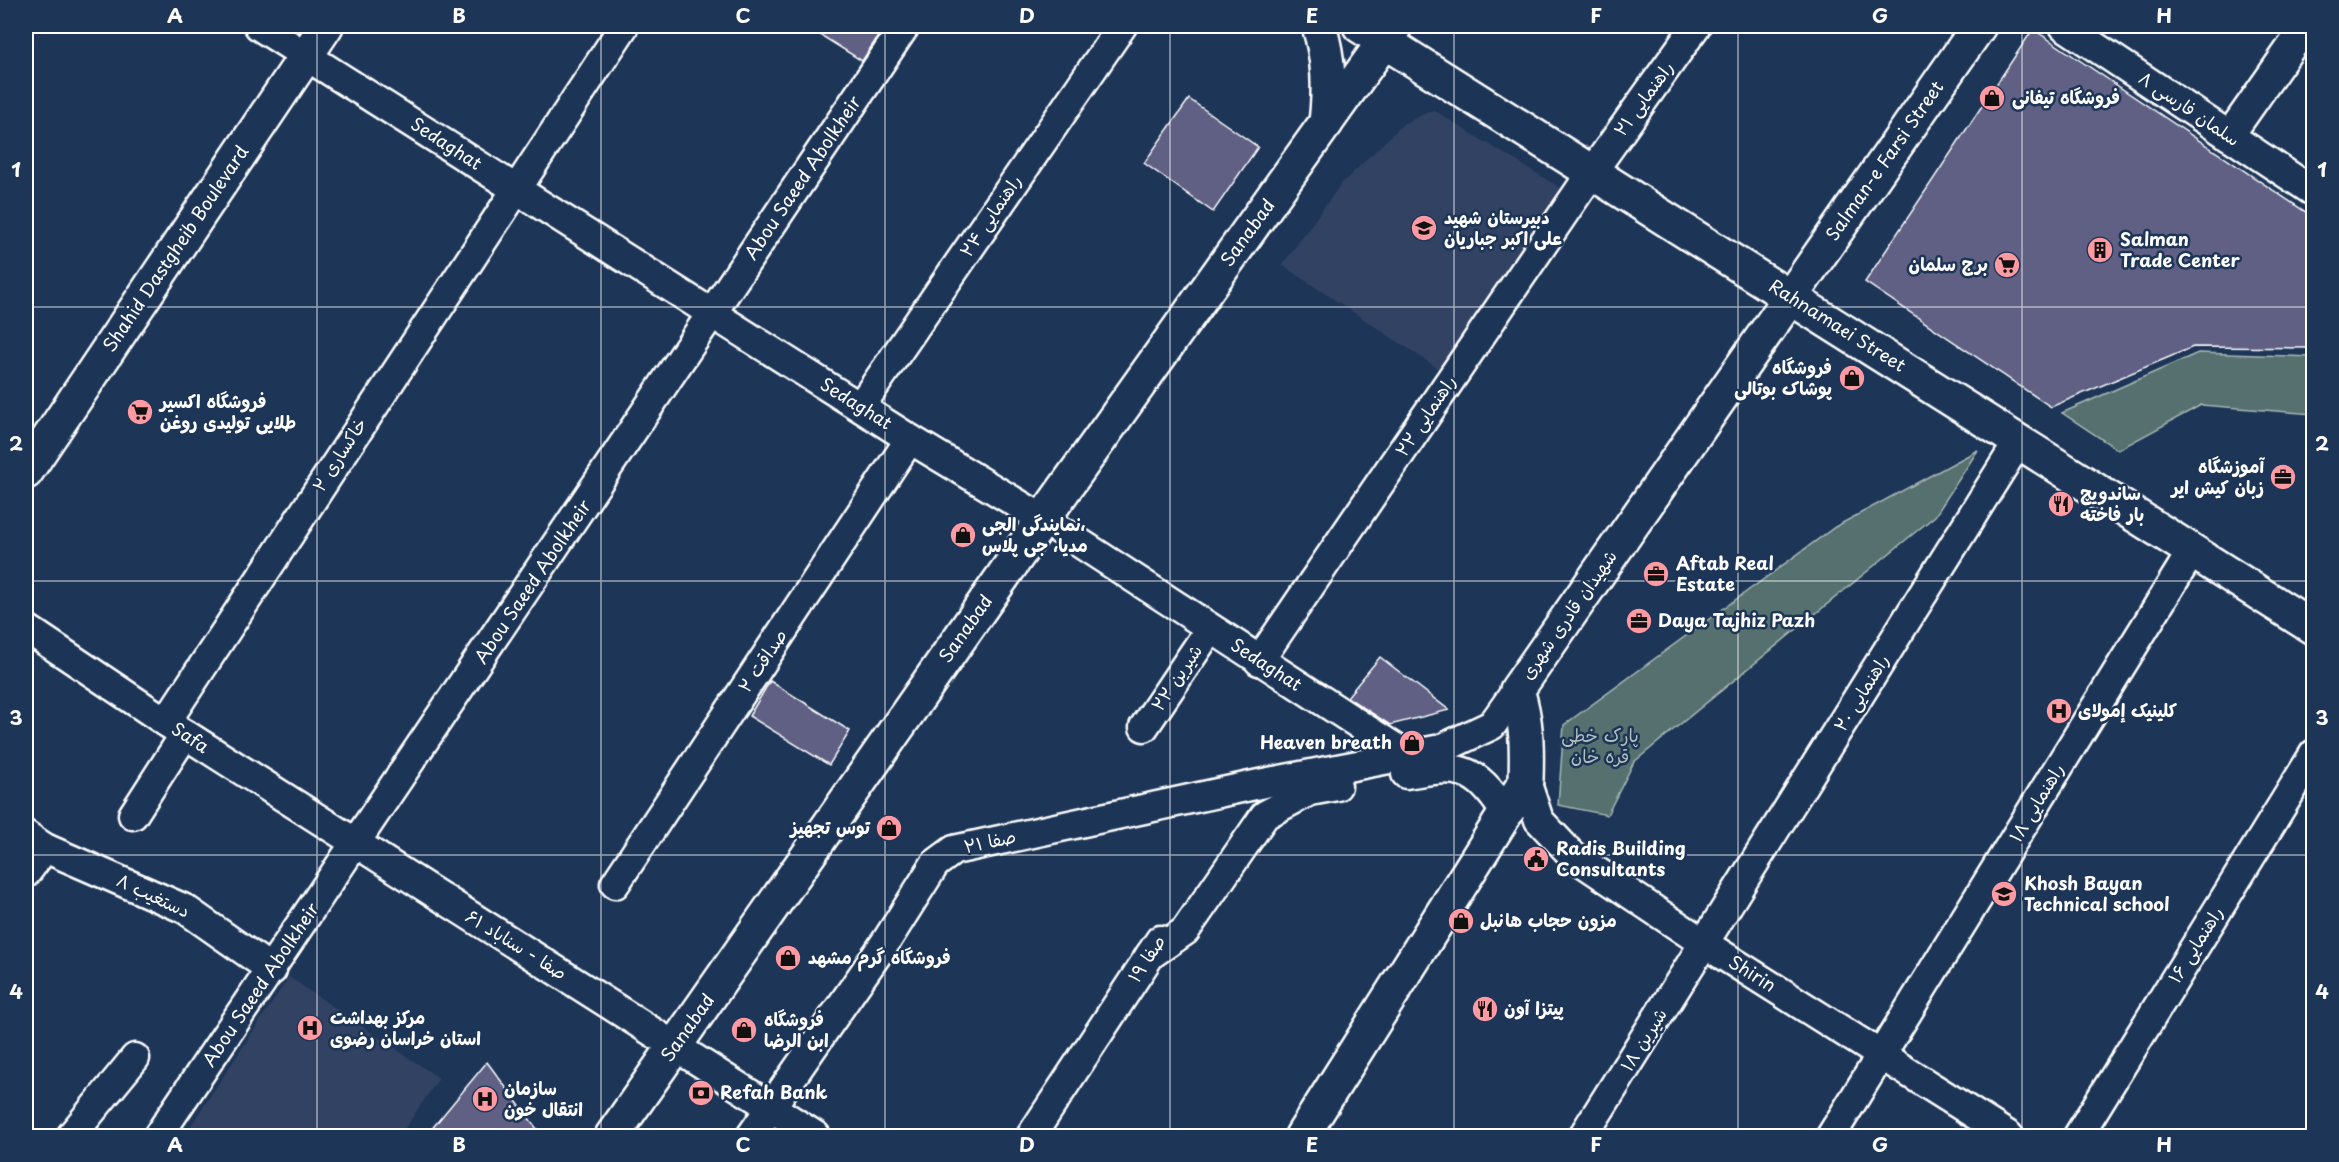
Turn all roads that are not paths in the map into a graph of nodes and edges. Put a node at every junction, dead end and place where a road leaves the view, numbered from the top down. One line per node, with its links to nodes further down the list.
1 (259, 26): 12 (street, Sedaghat)
2 (326, 26): 12 (main road, Shahid Dastgheib Boulevard)
3 (624, 26): 16 (street, خاکساری ۲)
4 (905, 26): 19 (street, Abou Saeed Abolkheir)
5 (1122, 26): 20 (street, راهنمایی ۲۴)
6 (1319, 26): 13 (main road)
7 (1696, 26): 15 (street, راهنمایی ۲۱)
8 (1979, 26): 18 (main road, Salman-e Farsi Street)
9 (2064, 26): 14 (street, سلمان فارسی ۸)
10 (2306, 26): 14 (street)
11 (1380, 31): 13 (main road, Sanabad); 15 (main road, Rahnamaei Street)
12 (306, 55): 16 (street, Sedaghat); 23 (main road, Shahid Dastgheib Boulevard)
13 (1326, 124): 24 (main road, Sanabad)
14 (2229, 136): 17 (street, سلمان فارسی ۸)
15 (1592, 172): 18 (main road, Rahnamaei Street); 29 (street, راهنمایی ۲۲)
16 (515, 188): 19 (street, Sedaghat); 32 (street, خاکساری ۲)
17 (2313, 192)
18 (1790, 297): 22 (main road, Rahnamaei Street); 30 (main road, شهیدان قادری شهری)
19 (713, 313): 20 (street, Sedaghat); 40 (street, Abou Saeed Abolkheir)
20 (860, 407): 21 (street, Sedaghat)
21 (910, 439): 24 (street, Sedaghat); 42 (street, صداقت ۲)
22 (2019, 441): 25 (main road, Rahnamaei Street); 43 (street, راهنمایی ۲۰)
23 (26, 472)
24 (1043, 519): 28 (street, Sedaghat); 46 (main road, Sanabad)
25 (2192, 551): 27 (main road, Rahnamaei Street); 47 (street, راهنمایی ۱۸)
26 (26, 628): 32 (street, Safa)
27 (2313, 628)
28 (1210, 629): 29 (street, Sedaghat); 31 (street, شیرین ۲۲)
29 (1259, 661): 34 (street, Sedaghat)
30 (1517, 690): 34 (street, صفا ۲۱); 35 (main road, شهیدان قادری شهری)
31 (1144, 727)
32 (175, 728): 38 (street, خاکساری ۲); 40 (street, Safa)
33 (2313, 754): 60 (street, راهنمایی ۱۶)
34 (1406, 755): 36 (street, صفا ۲۱)
35 (1526, 781): 37 (main road); 43 (street, Shirin)
36 (1264, 783): 44 (street, صفا ۱۹); 49 (street, صفا ۲۱)
37 (1505, 812): 44 (street); 56 (main road)
38 (133, 815)
39 (35, 842): 41 (street); 45 (street, دستغیب ۸)
40 (356, 844): 45 (street, Abou Saeed Abolkheir); 46 (street, صفا - سناباد ۶۱)
41 (26, 873)
42 (615, 884)
43 (1705, 944): 47 (street, Shirin); 57 (street, شیرین ۱۸)
44 (1150, 955): 55 (street, صفا ۱۹)
45 (272, 970): 51 (street, Abou Saeed Abolkheir)
46 (676, 1046): 49 (street, صفا - سناباد ۶۱); 52 (main road, Sanabad)
47 (1882, 1056): 58 (street, راهنمایی ۱۸); 59 (street, Shirin)
48 (135, 1058): 50 (street)
49 (771, 1106): 53 (street, صفا ۲۱); 54 (street, صفا - سناباد ۶۱)
50 (71, 1137)
51 (158, 1137)
52 (612, 1137)
53 (752, 1137)
54 (816, 1137)
55 (1031, 1137)
56 (1302, 1137)
57 (1583, 1137)
58 (1831, 1137)
59 (2009, 1137)
60 (2078, 1137)

